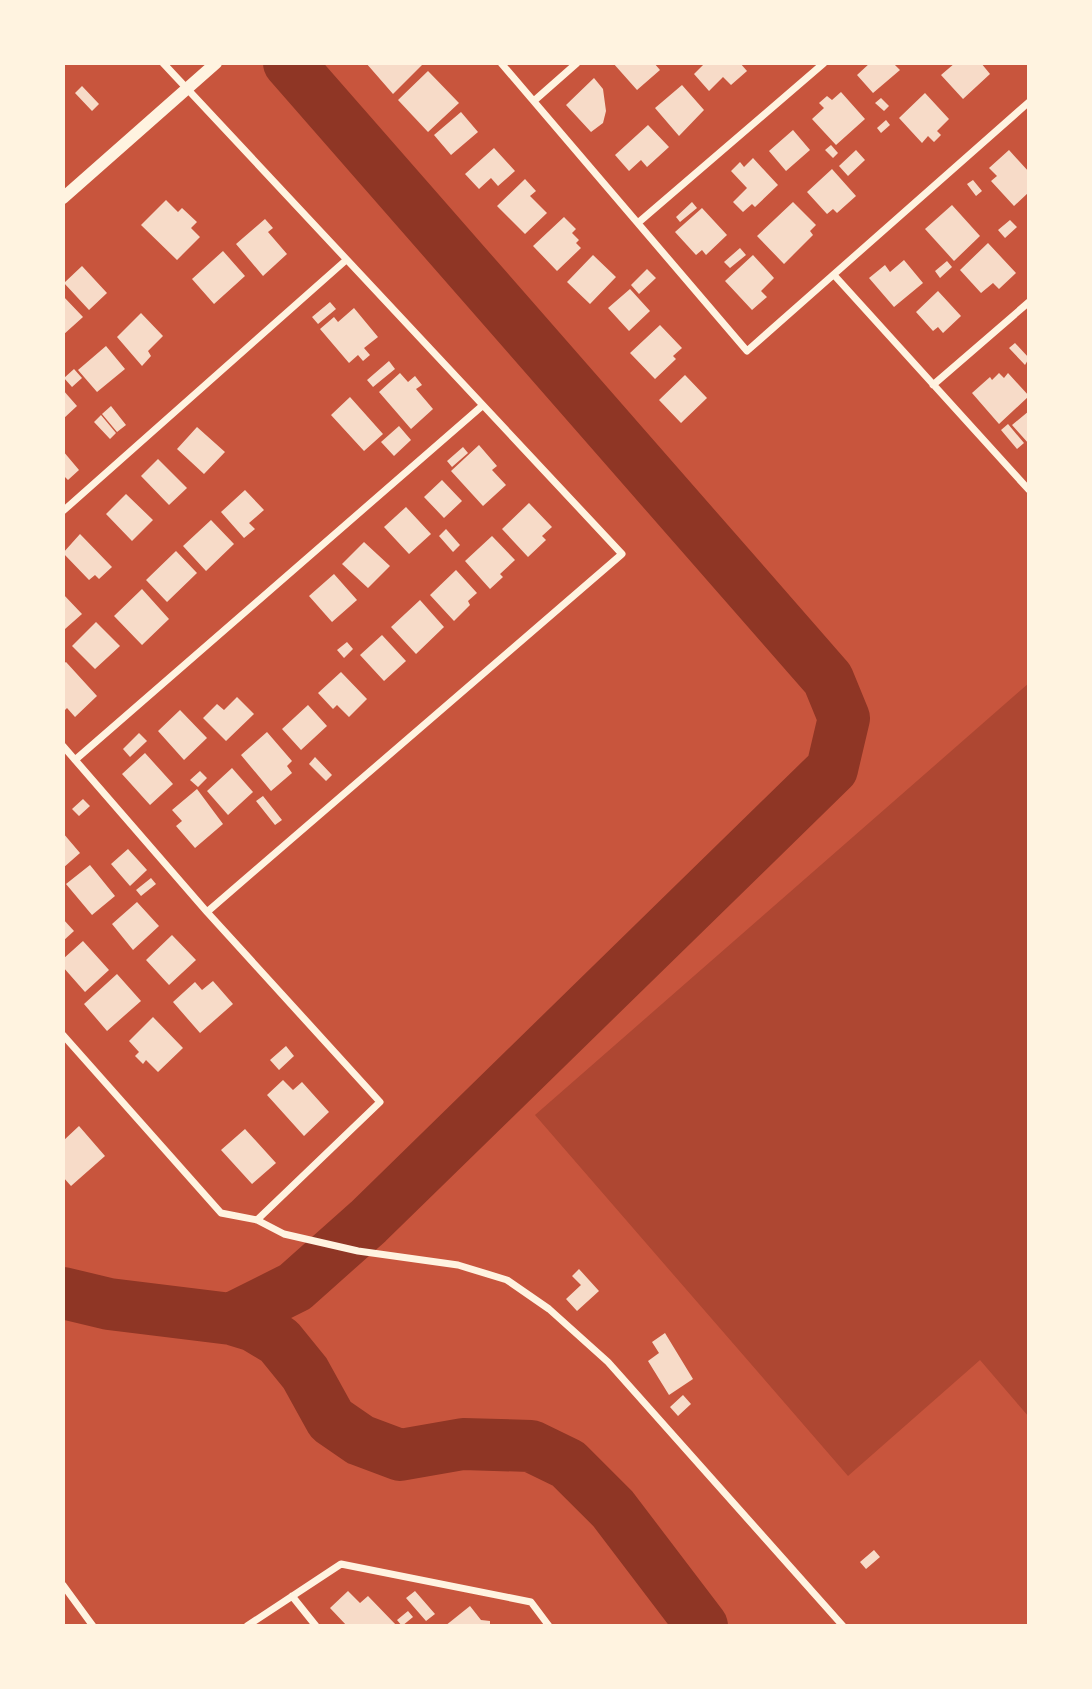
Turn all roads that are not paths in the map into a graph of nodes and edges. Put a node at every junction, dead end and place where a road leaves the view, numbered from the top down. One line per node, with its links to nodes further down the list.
1 (163, 63): 6 (street)
2 (501, 63): 7 (street)
3 (577, 63): 7 (street)
4 (824, 63): 10 (street)
5 (213, 65): 6 (street)
6 (186, 90): 9 (street); 11 (street)
7 (535, 100): 10 (street)
8 (1029, 102): 12 (street)
9 (63, 198)
10 (639, 222): 12 (street)
11 (345, 261): 15 (street); 17 (street)
12 (834, 275): 14 (street)
13 (1029, 302): 14 (street)
14 (933, 384): 16 (street)
15 (482, 406): 19 (street); 20 (street)
16 (1029, 490)
17 (63, 511)
18 (63, 746): 19 (street)
19 (75, 760): 20 (street)
20 (206, 912): 22 (street)
21 (63, 1035): 22 (street)
22 (257, 1220): 29 (street)
23 (63, 1585): 25 (street)
24 (292, 1596): 26 (street); 27 (street); 28 (street)
25 (93, 1626)
26 (247, 1626)
27 (316, 1626)
28 (549, 1626)
29 (844, 1626)

